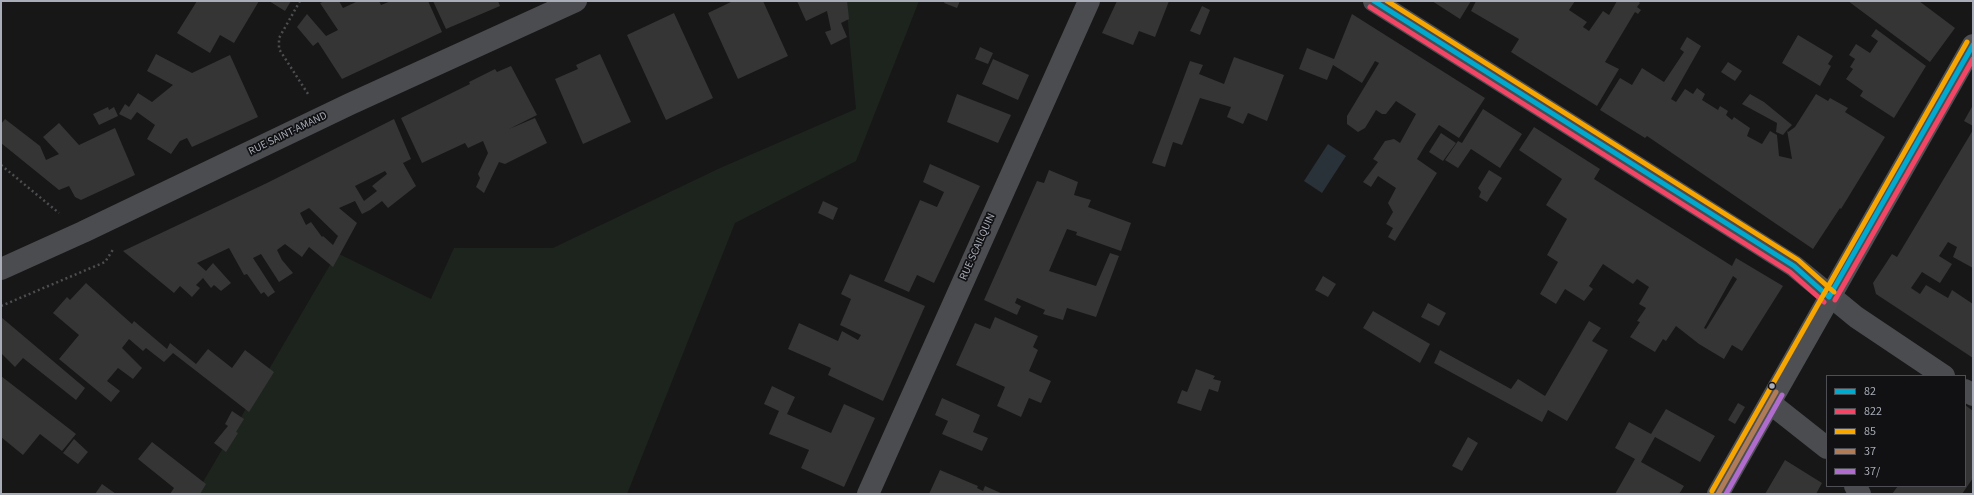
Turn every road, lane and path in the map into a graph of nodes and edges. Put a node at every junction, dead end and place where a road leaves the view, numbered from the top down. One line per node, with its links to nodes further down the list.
1 (300, 1): 6 (path)
2 (576, 1): 6 (street, RUE SAINT-AMAND)
3 (1089, 1): 14 (street, RUE SCAILQUIN)
4 (1374, 1): 10 (street)
5 (1973, 45): 10 (main road)
6 (323, 118): 8 (street, RUE SAINT-AMAND)
7 (1, 165): 8 (path)
8 (83, 232): 9 (street, RUE SAINT-AMAND)
9 (1, 269)
10 (1829, 297): 11 (street); 12 (main road)
11 (1943, 375)
12 (1770, 403): 13 (street); 15 (main road)
13 (1826, 447)
14 (868, 494)
15 (1718, 494)

